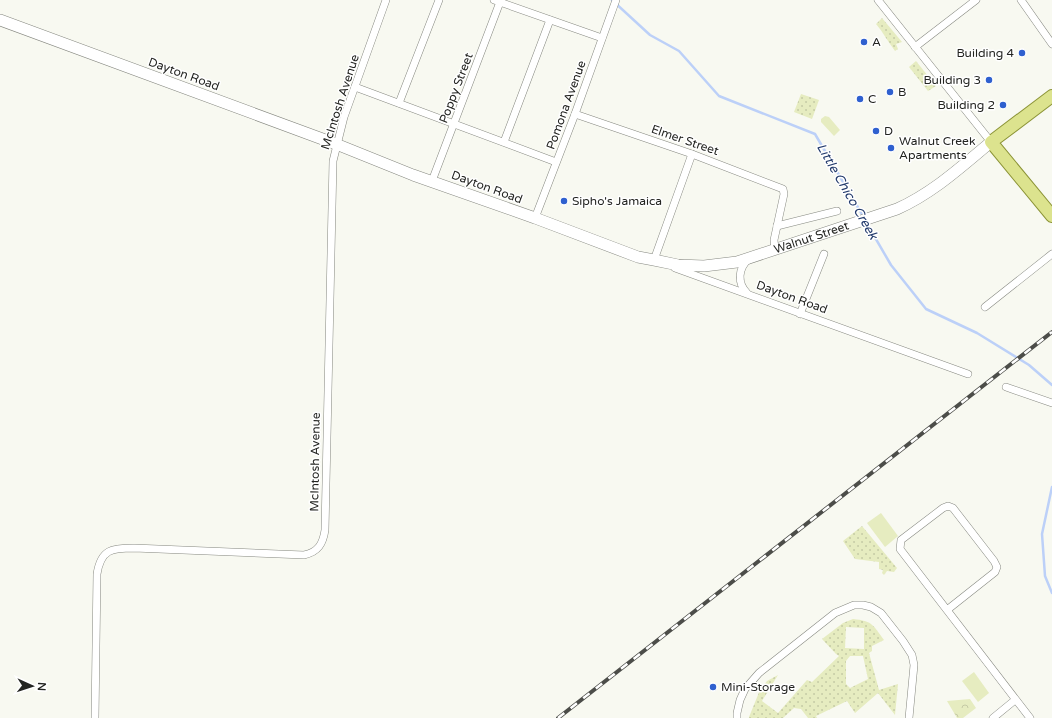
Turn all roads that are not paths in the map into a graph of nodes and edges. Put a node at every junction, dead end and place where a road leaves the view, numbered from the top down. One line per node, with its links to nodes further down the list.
1 (386, 0): 13 (street, McIntosh Avenue)
2 (439, 0): 15 (street)
3 (616, 0): 10 (street, Pomona Avenue)
4 (878, 0): 12 (street)
5 (976, 0): 12 (street)
6 (1021, 0): 11 (street)
7 (497, 1): 9 (street); 17 (street, Poppy Street)
8 (0, 20): 20 (street, Dayton Road)
9 (550, 20): 10 (street); 18 (street)
10 (602, 38): 16 (street, Pomona Avenue)
11 (1052, 44)
12 (915, 47): 19 (street)
13 (355, 87): 15 (street); 20 (street, McIntosh Avenue)
14 (1052, 96): 19 (main road, Walnut Street)
15 (399, 103): 17 (street)
16 (575, 114): 21 (street, Elmer Street); 22 (street, Pomona Avenue)
17 (454, 124): 18 (street); 23 (street, Poppy Street)
18 (504, 142): 22 (street)
19 (991, 142): 25 (main road); 28 (street, Walnut Street)
20 (336, 144): 23 (street, Dayton Road); 41 (street, McIntosh Avenue)
21 (692, 154): 27 (street, Elmer Street); 32 (street)
22 (556, 162): 26 (street, Pomona Avenue)
23 (432, 181): 26 (street, Dayton Road)
24 (837, 211): 27 (street)
25 (1052, 216)
26 (535, 218): 32 (street, Dayton Road)
27 (777, 226): 28 (street)
28 (775, 250): 31 (street, Walnut Street)
29 (824, 254): 35 (street)
30 (1052, 254): 34 (street)
31 (751, 258): 32 (street, Walnut Street); 33 (street)
32 (654, 260): 33 (street, Dayton Road)
33 (749, 294): 35 (street, Dayton Road)
34 (985, 307)
35 (800, 314): 36 (street, Dayton Road)
36 (968, 374)
37 (1006, 386): 38 (street)
38 (1052, 404)
39 (947, 610): 39 (street); 40 (street)
40 (1015, 700): 44 (street); 45 (street)
41 (95, 718)
42 (737, 718): 43 (street)
43 (909, 718)
44 (993, 718)
45 (1030, 718)

